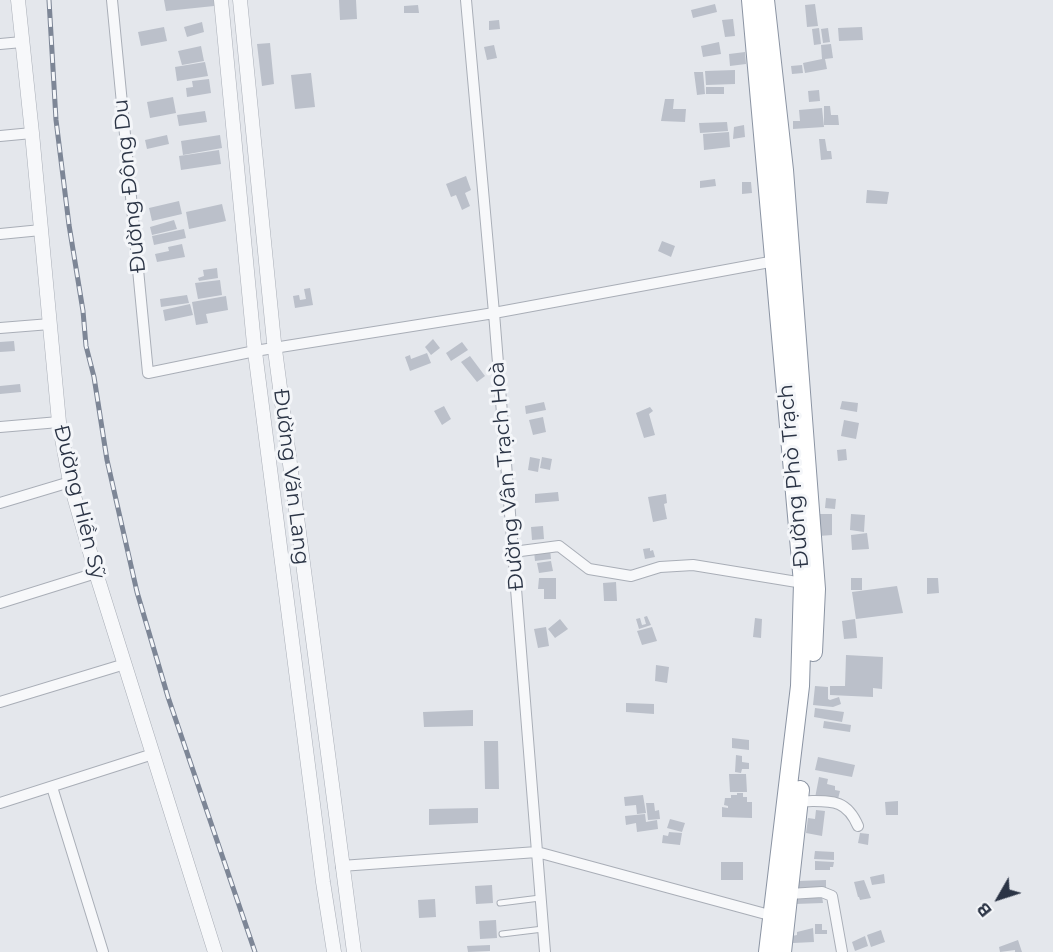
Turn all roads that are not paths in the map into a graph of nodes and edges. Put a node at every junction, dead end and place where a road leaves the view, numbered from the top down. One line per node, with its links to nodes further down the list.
1 (18, 0): 7 (street, Đường Hiền Sỹ)
2 (111, 0): 19 (street, Đường Đông Du)
3 (221, 0): 19 (street, Đường Văn Lang)
4 (240, 0): 18 (street, Đường Văn Lang)
5 (465, 0): 15 (street, Đường Vân Trạch Hoà)
6 (757, 0): 11 (highway, Đường Phò Trạch)
7 (22, 42): 8 (street); 9 (street, Đường Hiền Sỹ)
8 (0, 44)
9 (32, 133): 10 (street); 12 (street, Đường Hiền Sỹ)
10 (0, 136)
11 (775, 170): 14 (highway, Đường Phò Trạch); 22 (highway, Đường Phò Trạch)
12 (41, 230): 13 (street); 16 (street, Đường Hiền Sỹ)
13 (0, 234)
14 (775, 261): 15 (street); 22 (highway, Đường Phò Trạch)
15 (494, 313): 18 (street); 25 (street, Đường Vân Trạch Hoà)
16 (50, 324): 17 (street); 20 (street, Đường Hiền Sỹ)
17 (0, 328)
18 (275, 350): 19 (street); 37 (street, Đường Văn Lang)
19 (255, 351): 46 (street, Đường Văn Lang)
20 (59, 422): 21 (street); 23 (street, Đường Hiền Sỹ)
21 (0, 428)
22 (799, 456): 27 (highway, Đường Phò Trạch); 33 (highway, Đường Phò Trạch)
23 (70, 482): 24 (street); 26 (street, Đường Hiền Sỹ)
24 (0, 502)
25 (513, 552): 27 (street); 36 (street, Đường Vân Trạch Hoà)
26 (96, 573): 28 (street); 29 (street, Đường Hiền Sỹ)
27 (803, 583): 41 (highway, Đường Phò Trạch)
28 (0, 603)
29 (125, 664): 30 (street); 31 (street, Đường Hiền Sỹ)
30 (0, 702)
31 (153, 754): 32 (street); 45 (street, Đường Hiền Sỹ)
32 (52, 787): 34 (street); 44 (street)
33 (799, 801): 35 (street); 38 (highway, Đường Phò Trạch)
34 (0, 803)
35 (858, 826)
36 (537, 852): 37 (street); 39 (street, Đường Vân Trạch Hoà); 41 (street)
37 (341, 866): 47 (street, Đường Văn Lang)
38 (789, 894): 41 (highway, Đường Phò Trạch); 51 (street)
39 (541, 898): 40 (lane); 42 (street, Đường Vân Trạch Hoà)
40 (500, 903)
41 (779, 918): 49 (highway, Đường Phò Trạch); 50 (highway, Đường Phò Trạch)
42 (543, 929): 43 (lane); 48 (street, Đường Vân Trạch Hoà)
43 (502, 934)
44 (103, 952)
45 (215, 952)
46 (334, 952)
47 (354, 952)
48 (545, 952)
49 (768, 952)
50 (782, 952)
51 (842, 952)

